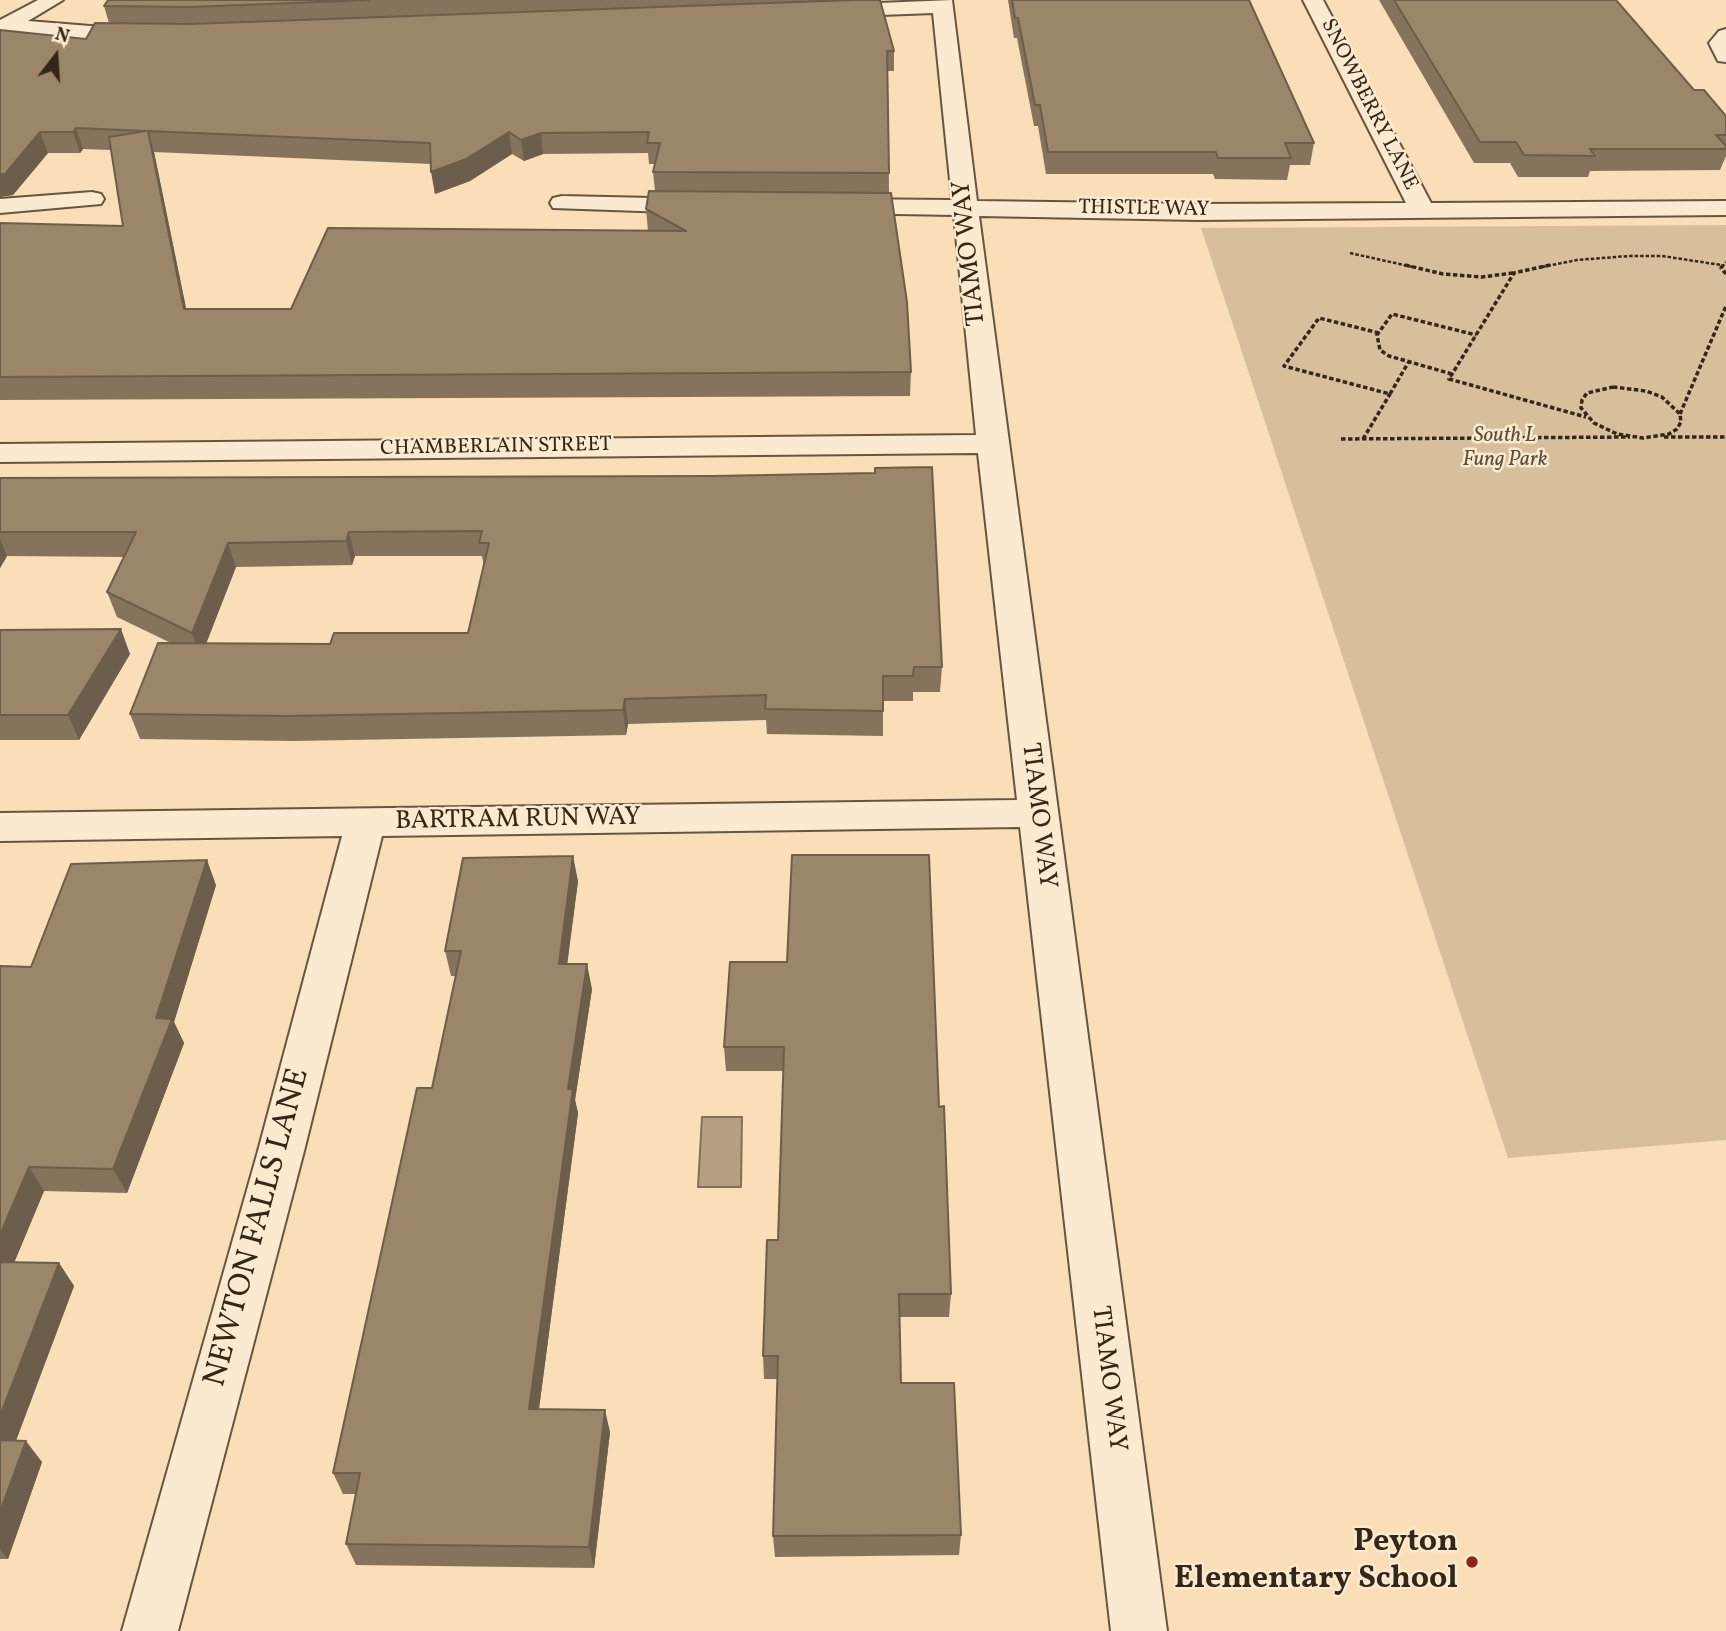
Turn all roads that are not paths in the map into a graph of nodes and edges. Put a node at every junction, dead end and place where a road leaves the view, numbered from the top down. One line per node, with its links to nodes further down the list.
1 (53, 0): 5 (street)
2 (1313, 0): 16 (street, SNOWBERRY LANE)
3 (943, 4): 4 (street); 14 (street, TIAMO WAY)
4 (810, 12)
5 (3, 26): 7 (street)
6 (1726, 34): 8 (street)
7 (158, 36)
8 (1726, 56)
9 (92, 199): 11 (street)
10 (562, 203): 12 (street)
11 (0, 206)
12 (721, 206)
13 (817, 206): 14 (street, THISTLE WAY)
14 (966, 206): 16 (street, THISTLE WAY); 17 (street, TIAMO WAY)
15 (1726, 208): 16 (street, THISTLE WAY)
16 (1422, 209)
17 (992, 444): 18 (street, CHAMBERLAIN STREET); 19 (street, TIAMO WAY)
18 (0, 453)
19 (1037, 813): 20 (street, BARTRAM RUN WAY); 23 (street, TIAMO WAY)
20 (365, 824): 21 (street, BARTRAM RUN WAY); 22 (street, NEWTON FALLS LANE)
21 (0, 827)
22 (150, 1631)
23 (1139, 1631)

